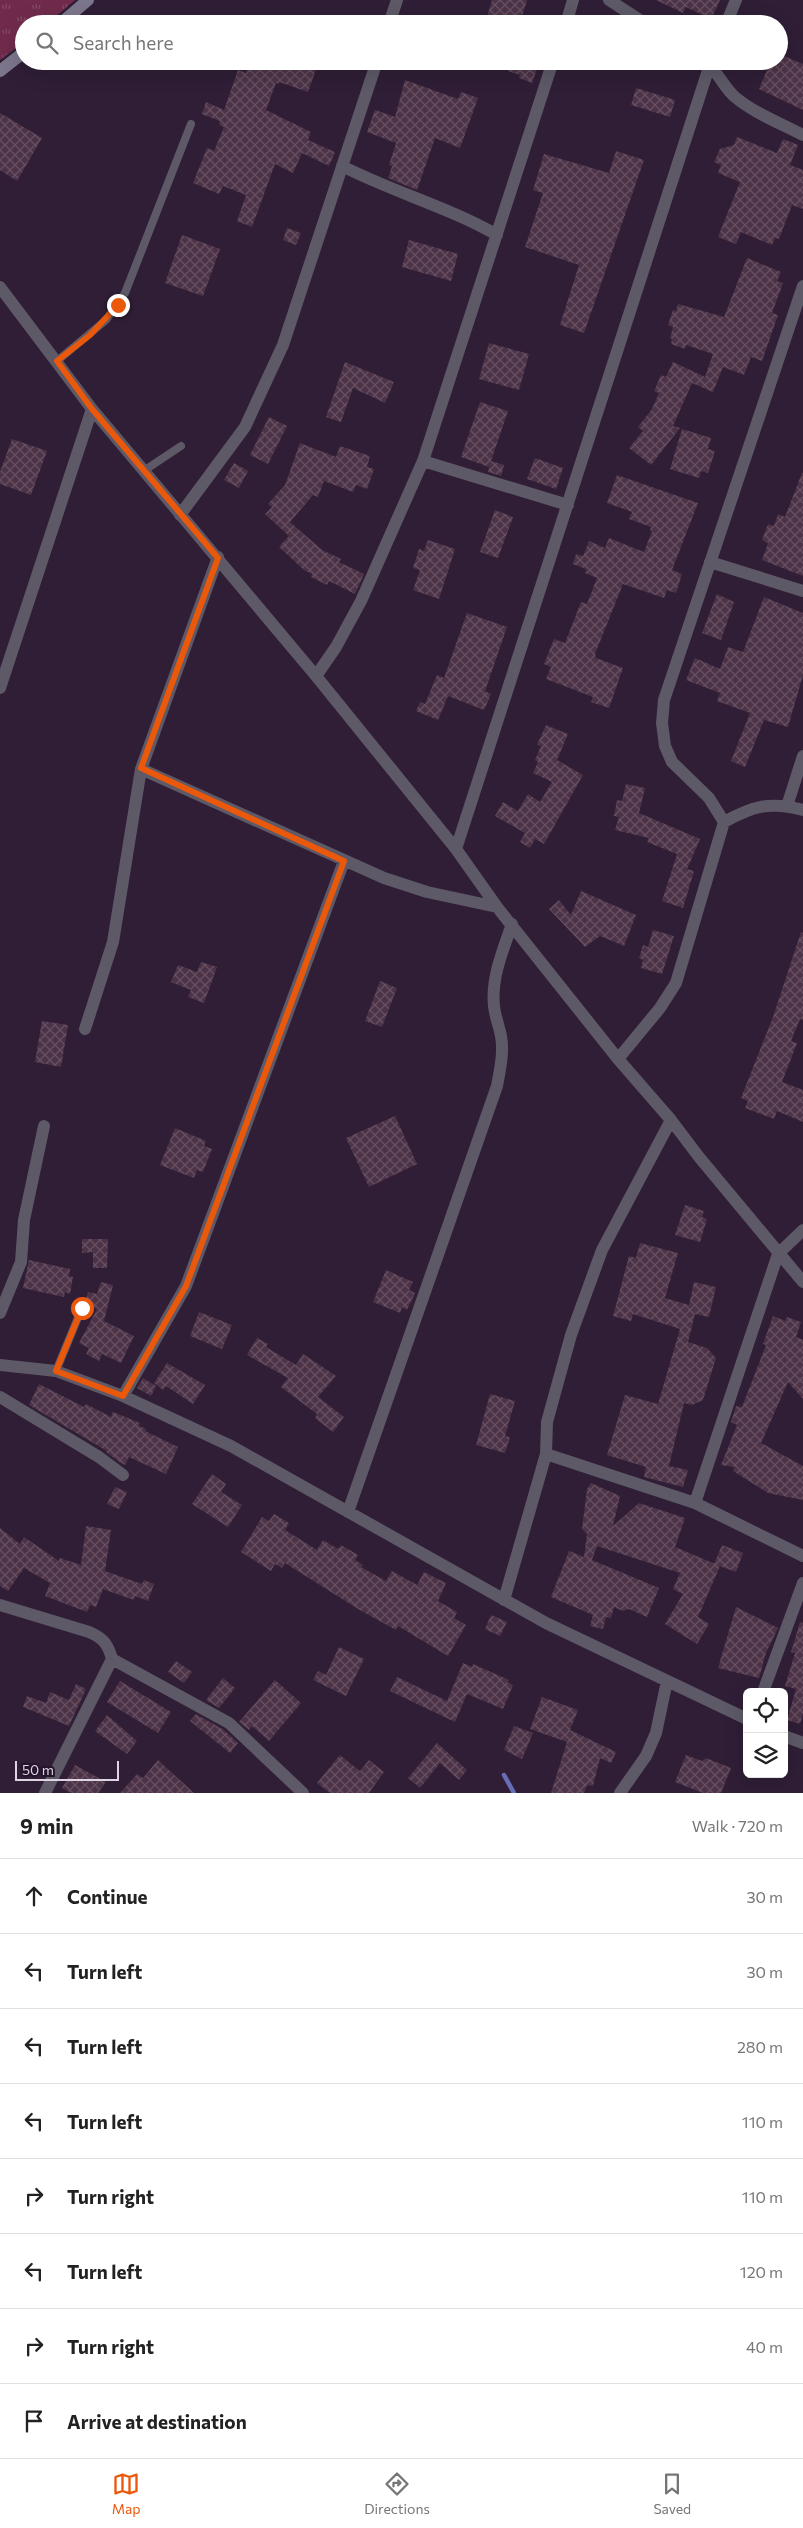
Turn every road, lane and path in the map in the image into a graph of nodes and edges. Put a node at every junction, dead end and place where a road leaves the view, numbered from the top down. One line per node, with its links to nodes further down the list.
1 (88, 0): 6 (street)
2 (397, 0): 7 (street)
3 (573, 0): 8 (street)
4 (609, 0): 9 (street)
5 (736, 0): 10 (street)
6 (70, 15)
7 (392, 15)
8 (569, 15)
9 (632, 15)
10 (730, 15)
11 (15, 59): 16 (street)
12 (374, 70): 19 (street)
13 (550, 70): 20 (street)
14 (705, 70): 28 (street)
15 (713, 70): 18 (street)
16 (0, 71)
17 (191, 124): 23 (lane)
18 (803, 135)
19 (342, 166): 20 (street); 29 (street)
20 (497, 235): 26 (street)
21 (803, 286): 31 (street)
22 (0, 287): 23 (street)
23 (57, 361): 24 (street)
24 (92, 409): 27 (street); 34 (street)
25 (181, 446): 27 (lane)
26 (423, 461): 28 (street); 33 (street)
27 (145, 470): 29 (street)
28 (568, 505): 40 (street)
29 (180, 515): 30 (street)
30 (218, 558): 33 (street); 36 (street)
31 (710, 562): 32 (street); 39 (street)
32 (803, 591)
33 (316, 676): 40 (street)
34 (0, 688)
35 (803, 756): 37 (street)
36 (141, 768): 41 (street); 44 (street)
37 (787, 806): 38 (street); 39 (street)
38 (803, 810)
39 (724, 822): 45 (street)
40 (456, 849): 42 (street)
41 (344, 861): 42 (street); 55 (street)
42 (497, 907): 43 (street)
43 (512, 924): 45 (street); 60 (street)
44 (85, 1029)
45 (618, 1058): 46 (street)
46 (671, 1120): 49 (street); 57 (street)
47 (44, 1126): 52 (street)
48 (803, 1230): 49 (street)
49 (778, 1254): 50 (street); 59 (street)
50 (803, 1282)
51 (82, 1308): 54 (lane)
52 (0, 1314)
53 (0, 1366): 54 (street)
54 (56, 1371): 55 (street)
55 (123, 1396): 60 (street)
56 (0, 1397): 58 (street)
57 (546, 1454): 59 (street); 63 (street)
58 (122, 1475)
59 (695, 1503): 61 (street)
60 (348, 1512): 63 (street)
61 (803, 1556)
62 (803, 1583): 67 (street)
63 (504, 1600): 66 (street)
64 (0, 1605): 65 (street)
65 (112, 1659): 71 (street); 72 (street)
66 (667, 1681): 68 (street); 73 (street)
67 (764, 1688)
68 (743, 1717)
69 (788, 1738): 70 (street)
70 (803, 1744)
71 (45, 1793)
72 (303, 1793)
73 (620, 1793)

